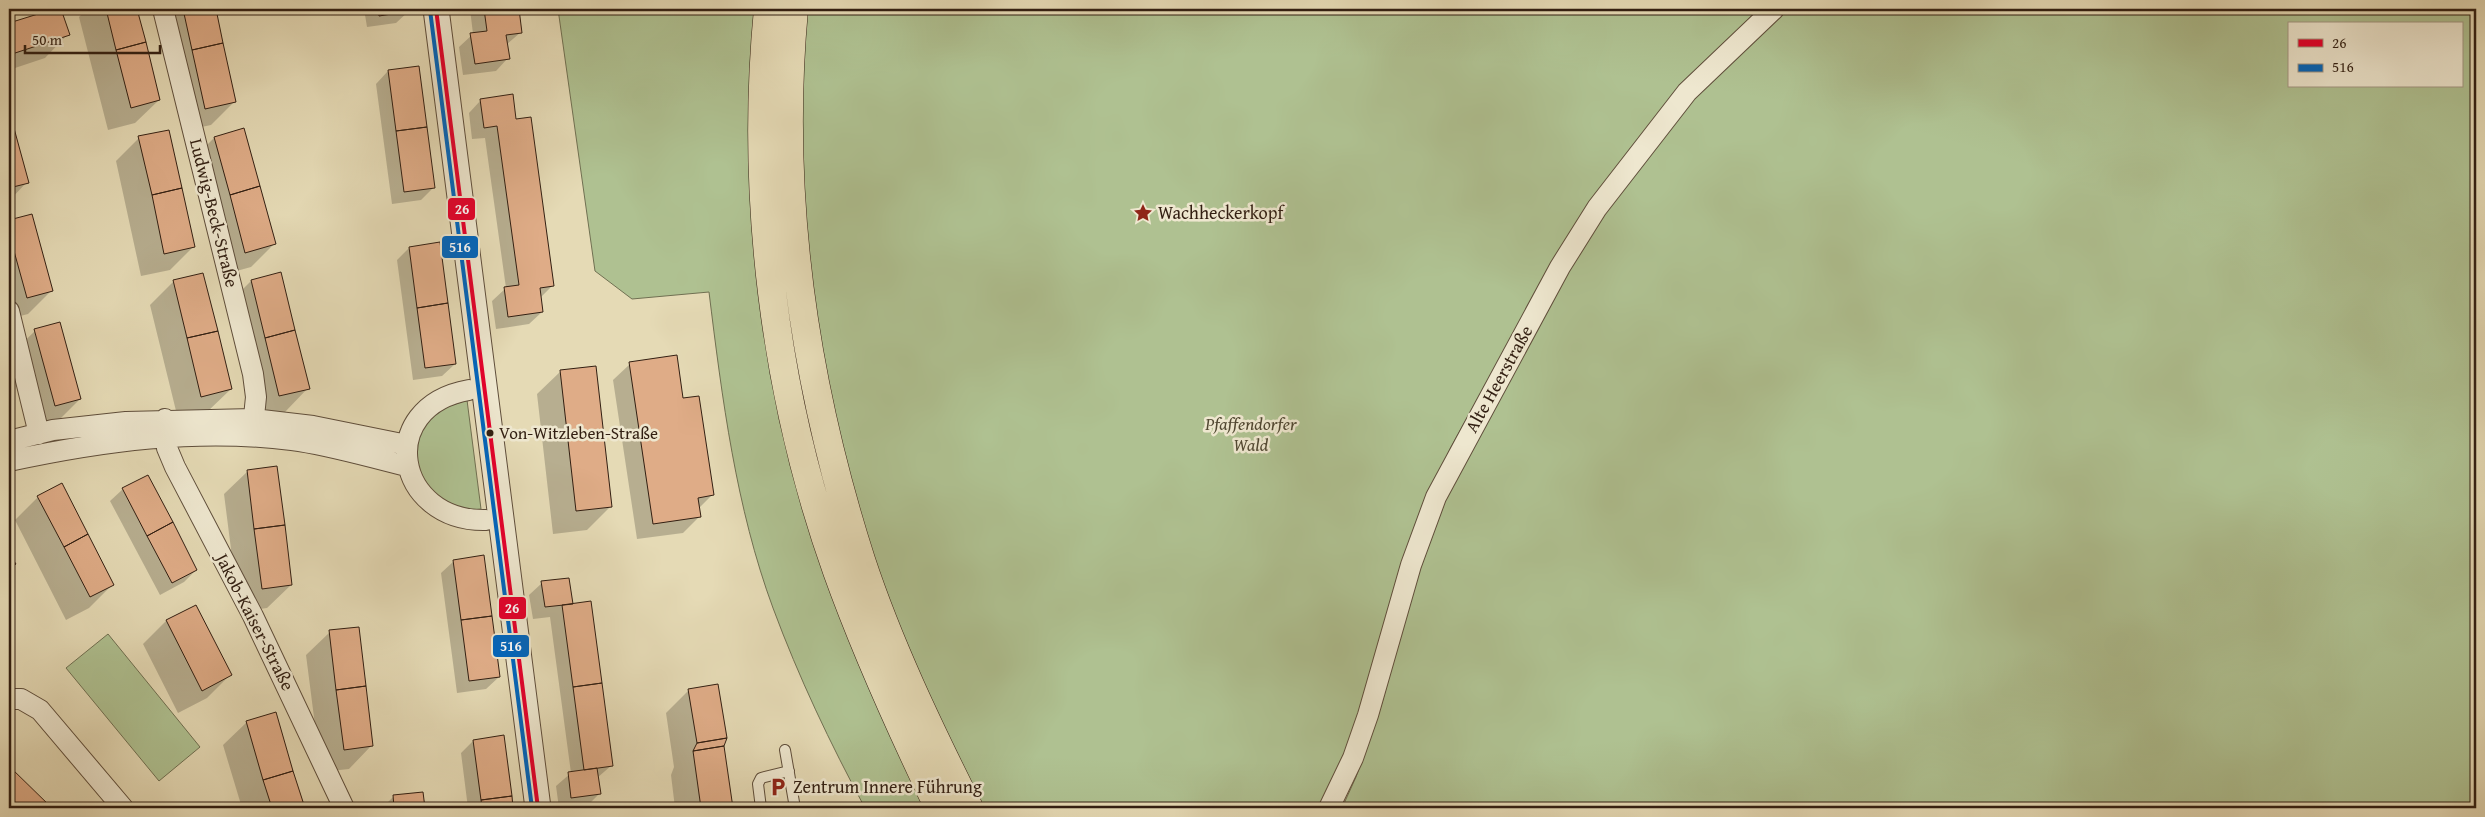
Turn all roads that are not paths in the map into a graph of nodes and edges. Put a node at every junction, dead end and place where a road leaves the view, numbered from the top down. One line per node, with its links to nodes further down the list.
1 (163, 9): 9 (street, Ludwig-Beck-Straße)
2 (436, 9): 21 (street)
3 (768, 9): 24 (highway)
4 (794, 9): 25 (highway)
5 (1774, 9): 26 (street, Alte Heerstraße)
6 (9, 311): 10 (street)
7 (469, 390): 11 (street)
8 (165, 428): 9 (street); 10 (street); 12 (street); 20 (street, Jakob-Kaiser-Straße)
9 (253, 428): 11 (street); 14 (street)
10 (31, 435): 12 (street); 13 (street)
11 (407, 445): 14 (street)
12 (57, 450): 13 (street)
13 (18, 459)
14 (407, 466): 15 (street)
15 (486, 520)
16 (9, 699): 19 (street)
17 (785, 750): 18 (lane)
18 (789, 771): 22 (lane); 23 (lane)
19 (123, 808)
20 (344, 808)
21 (538, 808)
22 (761, 808)
23 (795, 808)
24 (939, 808)
25 (969, 808)
26 (1329, 808)

